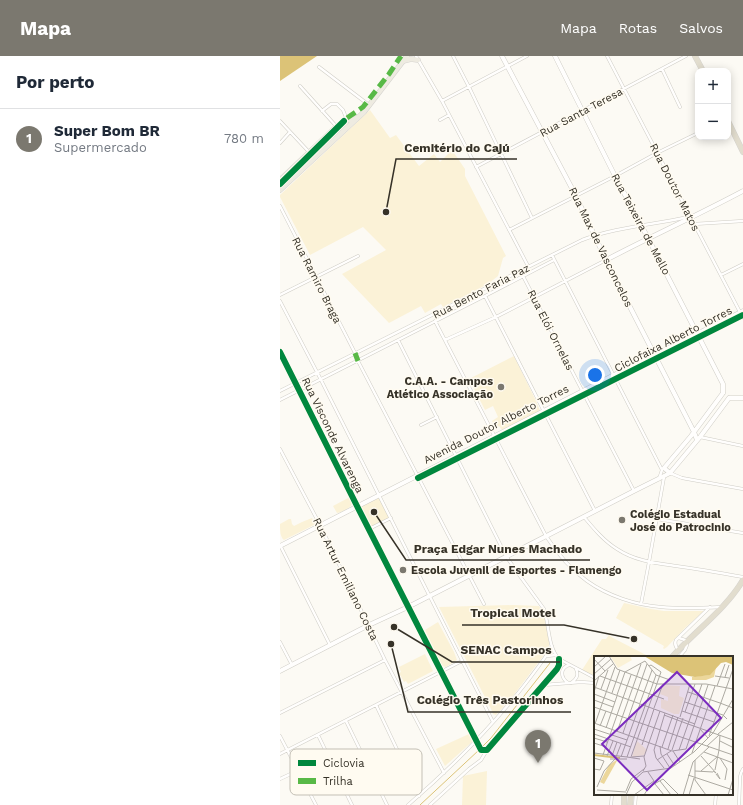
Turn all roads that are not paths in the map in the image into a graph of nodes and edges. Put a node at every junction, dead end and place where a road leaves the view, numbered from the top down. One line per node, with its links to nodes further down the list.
1 (408, 56): 10 (main road)
2 (453, 56): 16 (street)
3 (502, 56): 11 (main road, Rua Max de Vasconcelos)
4 (527, 56): 11 (street)
5 (555, 56): 22 (main road, Rua Teixeira de Mello)
6 (607, 56): 17 (street, Rua Doutor Matos)
7 (686, 56): 14 (street, Rua Santa Teresa)
8 (695, 56): 13 (highway)
9 (417, 58): 10 (main road); 18 (street)
10 (403, 61): 19 (main road)
11 (508, 66): 16 (street); 32 (main road, Rua Max de Vasconcelos)
12 (319, 67): 19 (street)
13 (701, 68)
14 (662, 69): 17 (street, Rua Santa Teresa); 20 (street)
15 (300, 86): 21 (street)
16 (468, 86): 18 (street); 40 (street)
17 (624, 89): 22 (street, Rua Santa Teresa); 39 (street, Rua Doutor Matos)
18 (442, 101): 23 (street)
19 (369, 106): 24 (main road)
20 (680, 107)
21 (322, 111): 25 (street); 28 (street)
22 (583, 111): 32 (street, Rua Santa Teresa); 42 (main road, Rua Teixeira de Mello)
23 (449, 115): 26 (street); 41 (street)
24 (357, 118): 25 (main road); 33 (main road)
25 (345, 120): 28 (main road); 33 (main road)
26 (440, 120)
27 (280, 121): 30 (street)
28 (337, 126): 31 (main road)
29 (731, 127): 38 (highway)
30 (290, 132): 35 (street); 37 (street)
31 (329, 133): 36 (main road); 37 (main road)
32 (542, 133): 40 (street, Rua Santa Teresa); 46 (main road, Rua Max de Vasconcelos)
33 (340, 134): 36 (main road)
34 (695, 134): 39 (street)
35 (280, 143)
36 (326, 146): 44 (main road)
37 (310, 152): 43 (main road)
38 (743, 152)
39 (657, 153): 42 (street); 49 (street, Rua Doutor Matos)
40 (500, 154): 41 (street, Rua Santa Teresa); 48 (street)
41 (476, 167): 53 (street)
42 (615, 176): 46 (street); 52 (main road, Rua Teixeira de Mello)
43 (280, 180)
44 (280, 190)
45 (743, 191): 49 (main road)
46 (576, 196): 48 (street); 54 (main road, Rua Max de Vasconcelos)
47 (280, 206): 64 (street, Rua Ramiro Braga)
48 (532, 218): 53 (street)
49 (691, 218): 51 (street, Rua Doutor Matos); 52 (street, Rua Bento Faria Paz); 55 (main road)
50 (743, 221): 51 (street)
51 (694, 224): 62 (street, Rua Doutor Matos)
52 (642, 226): 54 (street, Rua Bento Faria Paz); 55 (main road, Rua Teixeira de Mello)
53 (509, 230): 61 (street)
54 (594, 235): 56 (street, Rua Bento Faria Paz); 59 (main road, Rua Max de Vasconcelos)
55 (648, 238): 59 (main road); 74 (main road, Rua Teixeira de Mello)
56 (552, 255): 58 (street); 61 (street, Rua Bento Faria Paz)
57 (358, 256): 64 (street)
58 (554, 260): 63 (street, Rua Bento Faria Paz); 65 (street)
59 (606, 260): 65 (street); 79 (main road, Rua Max de Vasconcelos)
60 (743, 264): 62 (street)
61 (528, 266): 78 (street, Rua Bento Faria Paz)
62 (721, 275): 70 (street, Rua Doutor Matos)
63 (524, 276): 67 (street, Rua Bento Faria Paz); 68 (street, Rua Elói Ornelas)
64 (316, 277): 66 (street); 78 (street, Rua Ramiro Braga)
65 (564, 281): 68 (street); 82 (street)
66 (280, 295)
67 (485, 296): 71 (street); 73 (street, Rua Bento Faria Paz)
68 (534, 297): 71 (street); 87 (street, Rua Elói Ornelas)
69 (280, 301): 81 (street)
70 (742, 312): 72 (street, Rua Doutor Matos); 74 (main road, Avenida Doutor Alberto Torres)
71 (496, 317): 76 (street); 92 (street)
72 (743, 318)
73 (436, 321): 75 (street, Rua Bento Faria Paz); 76 (street)
74 (697, 334): 79 (main road, Avenida Doutor Alberto Torres); 88 (main road, Rua Teixeira de Mello)
75 (398, 340): 80 (street, Rua Bento Faria Paz); 93 (street)
76 (445, 340): 96 (street)
77 (280, 352): 84 (street, Rua Visconde Alvarenga)
78 (355, 353): 81 (street, Rua Bento Faria Paz)
79 (655, 355): 82 (main road, Avenida Doutor Alberto Torres); 95 (main road, Rua Max de Vasconcelos)
80 (358, 360): 83 (street, Rua Bento Faria Paz); 103 (street)
81 (317, 372): 83 (street); 84 (street, Rua Bento Faria Paz)
82 (614, 375): 87 (main road, Avenida Doutor Alberto Torres); 101 (street)
83 (320, 379): 85 (street, Rua Bento Faria Paz); 108 (street)
84 (296, 383): 85 (street, Rua Visconde Alvarenga); 86 (street, Rua Bento Faria Paz)
85 (299, 390): 91 (street, Rua Bento Faria Paz); 109 (street, Rua Visconde Alvarenga)
86 (280, 391)
87 (582, 392): 92 (main road, Avenida Doutor Alberto Torres); 107 (street, Rua Elói Ornelas)
88 (723, 393): 89 (main road); 95 (main road)
89 (729, 398): 90 (main road); 97 (main road)
90 (743, 398)
91 (280, 400)
92 (544, 411): 96 (main road, Avenida Doutor Alberto Torres); 110 (street)
93 (437, 417): 94 (street); 100 (street)
94 (421, 425)
95 (694, 432): 97 (main road, Rua Max de Vasconcelos); 101 (main road)
96 (494, 436): 100 (main road, Avenida Doutor Alberto Torres); 117 (street)
97 (698, 439): 98 (street); 102 (main road)
98 (743, 446)
99 (280, 449): 114 (street, Rua Artur Emiliano Costa)
100 (456, 456): 103 (main road, Avenida Doutor Alberto Torres); 119 (street)
101 (663, 469): 102 (main road); 105 (street)
102 (670, 474): 104 (main road); 106 (street)
103 (417, 476): 108 (main road, Avenida Doutor Alberto Torres); 121 (street)
104 (664, 477): 105 (main road); 113 (street)
105 (658, 480): 107 (main road)
106 (743, 489)
107 (634, 491): 110 (main road)
108 (379, 495): 109 (main road, Avenida Doutor Alberto Torres); 112 (street)
109 (357, 506): 114 (main road, Avenida Doutor Alberto Torres); 115 (street, Rua Visconde Alvarenga)
110 (595, 511): 111 (main road)
111 (584, 517): 117 (main road); 120 (street)
112 (391, 518): 115 (street); 123 (street)
113 (657, 519): 116 (street); 120 (street)
114 (320, 526): 118 (main road, Avenida Doutor Alberto Torres); 129 (street, Rua Artur Emiliano Costa)
115 (369, 529): 127 (street, Rua Visconde Alvarenga)
116 (743, 533)
117 (546, 536): 119 (main road); 125 (street)
118 (280, 545): 133 (street)
119 (506, 556): 121 (main road); 134 (street)
120 (649, 562): 122 (street); 125 (street)
121 (469, 575): 123 (main road); 124 (street)
122 (743, 578): 126 (highway)
123 (429, 596): 127 (main road); 142 (street)
124 (484, 604)
125 (640, 604): 128 (street)
126 (722, 606): 128 (street); 132 (highway)
127 (408, 607): 129 (main road); 147 (street, Rua Visconde Alvarenga)
128 (710, 607): 130 (street)
129 (369, 625): 133 (main road); 141 (street, Rua Artur Emiliano Costa)
130 (678, 638): 132 (street); 135 (street)
131 (280, 642): 144 (street)
132 (686, 642): 135 (highway); 139 (street)
133 (330, 645): 144 (main road)
134 (552, 645): 136 (street); 137 (street)
135 (678, 650): 138 (highway)
136 (556, 655): 137 (street); 140 (street)
137 (546, 656): 156 (street)
138 (673, 656)
139 (680, 656)
140 (559, 659): 143 (street); 151 (street)
141 (385, 660): 152 (street, Rua Artur Emiliano Costa); 154 (street)
142 (462, 661): 147 (street); 156 (street)
143 (570, 664): 145 (street); 149 (street)
144 (292, 665): 146 (main road)
145 (576, 668): 148 (street); 149 (street)
146 (280, 671)
147 (441, 671): 152 (street); 159 (street, Rua Visconde Alvarenga)
148 (594, 677)
149 (569, 683): 150 (street); 151 (street)
150 (594, 683)
151 (544, 685): 165 (street)
152 (402, 692): 153 (street); 170 (street, Rua Artur Emiliano Costa)
153 (376, 705): 155 (street); 162 (street)
154 (280, 713)
155 (346, 721): 157 (street); 161 (street)
156 (493, 722): 159 (street)
157 (318, 735): 160 (street); 163 (street)
158 (280, 736): 163 (street)
159 (476, 741): 164 (street, Rua Visconde Alvarenga); 170 (street)
160 (325, 749)
161 (360, 749)
162 (397, 749)
163 (287, 750): 166 (street); 167 (street)
164 (481, 750): 165 (street); 168 (street)
165 (487, 750): 168 (street)
166 (280, 754)
167 (290, 756)
168 (482, 758): 187 (street)
169 (743, 769): 192 (street)
170 (444, 773): 173 (street)
171 (290, 775): 172 (street)
172 (280, 779)
173 (422, 793)
174 (310, 795): 182 (street)
175 (347, 795): 184 (street)
176 (382, 795): 185 (street)
177 (612, 795): 188 (street)
178 (632, 795): 189 (highway)
179 (632, 795): 190 (street)
180 (716, 795): 191 (street)
181 (419, 796): 186 (street)
182 (315, 804): 183 (street)
183 (310, 805)
184 (352, 805)
185 (387, 805)
186 (408, 805)
187 (430, 805)
188 (611, 805)
189 (630, 805)
190 (635, 805)
191 (715, 805)
192 (739, 805)

